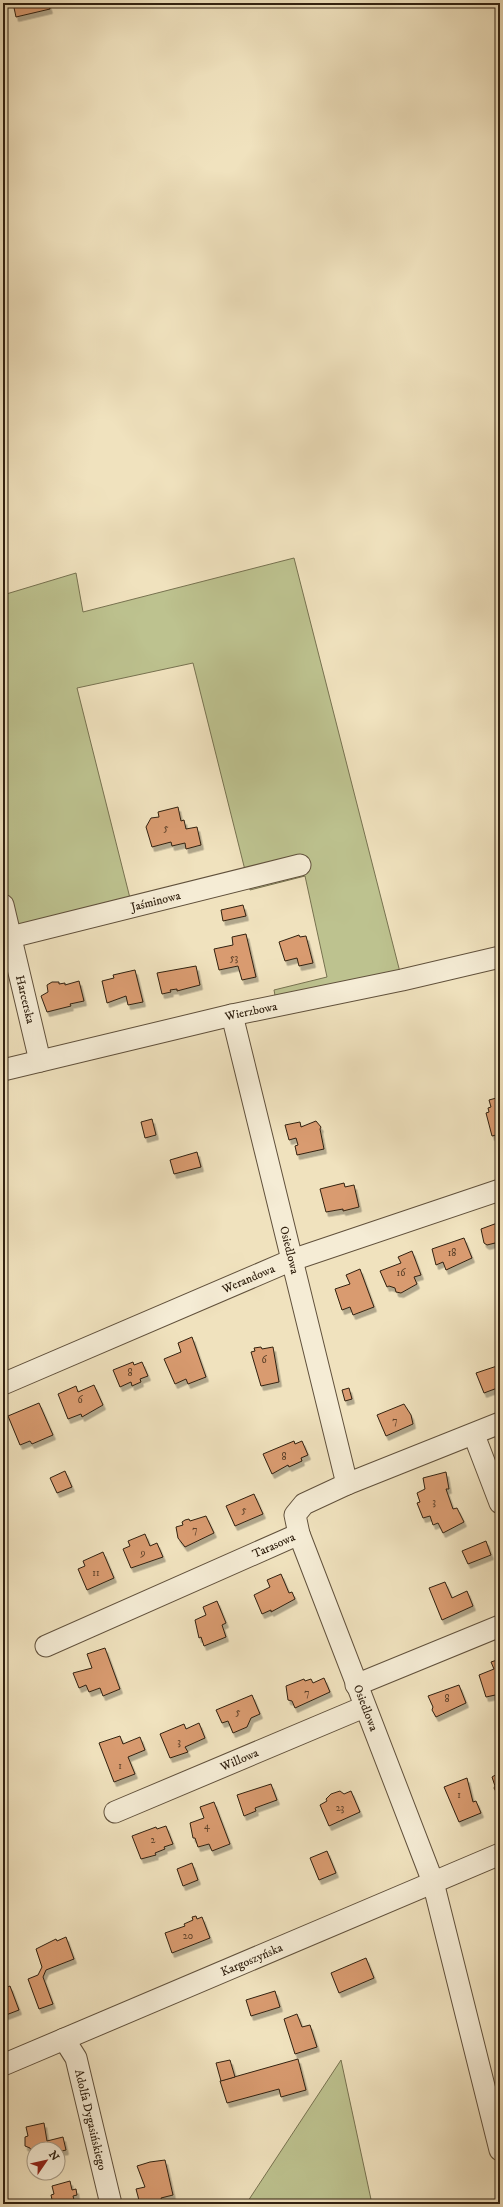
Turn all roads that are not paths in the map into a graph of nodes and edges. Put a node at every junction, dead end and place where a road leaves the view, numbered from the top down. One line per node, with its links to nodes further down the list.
1 (300, 865): 3 (street, Jaśminowa)
2 (3, 905): 3 (street, Harcerska)
3 (11, 937): 6 (street, Harcerska)
4 (500, 957): 5 (street, Wierzbowa)
5 (232, 1015): 6 (street, Wierzbowa); 9 (street, Osiedlowa)
6 (40, 1061): 7 (street, Wierzbowa)
7 (3, 1070)
8 (500, 1190): 9 (street, Werandowa)
9 (292, 1260): 10 (street, Werandowa); 13 (street, Osiedlowa)
10 (3, 1384)
11 (500, 1423): 12 (street, Tarasowa)
12 (474, 1435): 13 (street, Tarasowa); 14 (street)
13 (347, 1484): 15 (street, Tarasowa)
14 (500, 1503)
15 (299, 1534): 17 (street, Tarasowa); 18 (street, Osiedlowa)
16 (500, 1626): 18 (street)
17 (46, 1646)
18 (356, 1685): 19 (street, Osiedlowa)
19 (364, 1707): 20 (street, Willowa); 22 (street, Osiedlowa)
20 (115, 1812)
21 (500, 1854): 22 (street, Kargoszyńska)
22 (433, 1882): 23 (street, Kargoszyńska); 25 (street, Osiedlowa)
23 (64, 2039): 24 (street, Kargoszyńska); 26 (street, Adolfa Dygasińskiego)
24 (3, 2065)
25 (500, 2150)
26 (111, 2204)

